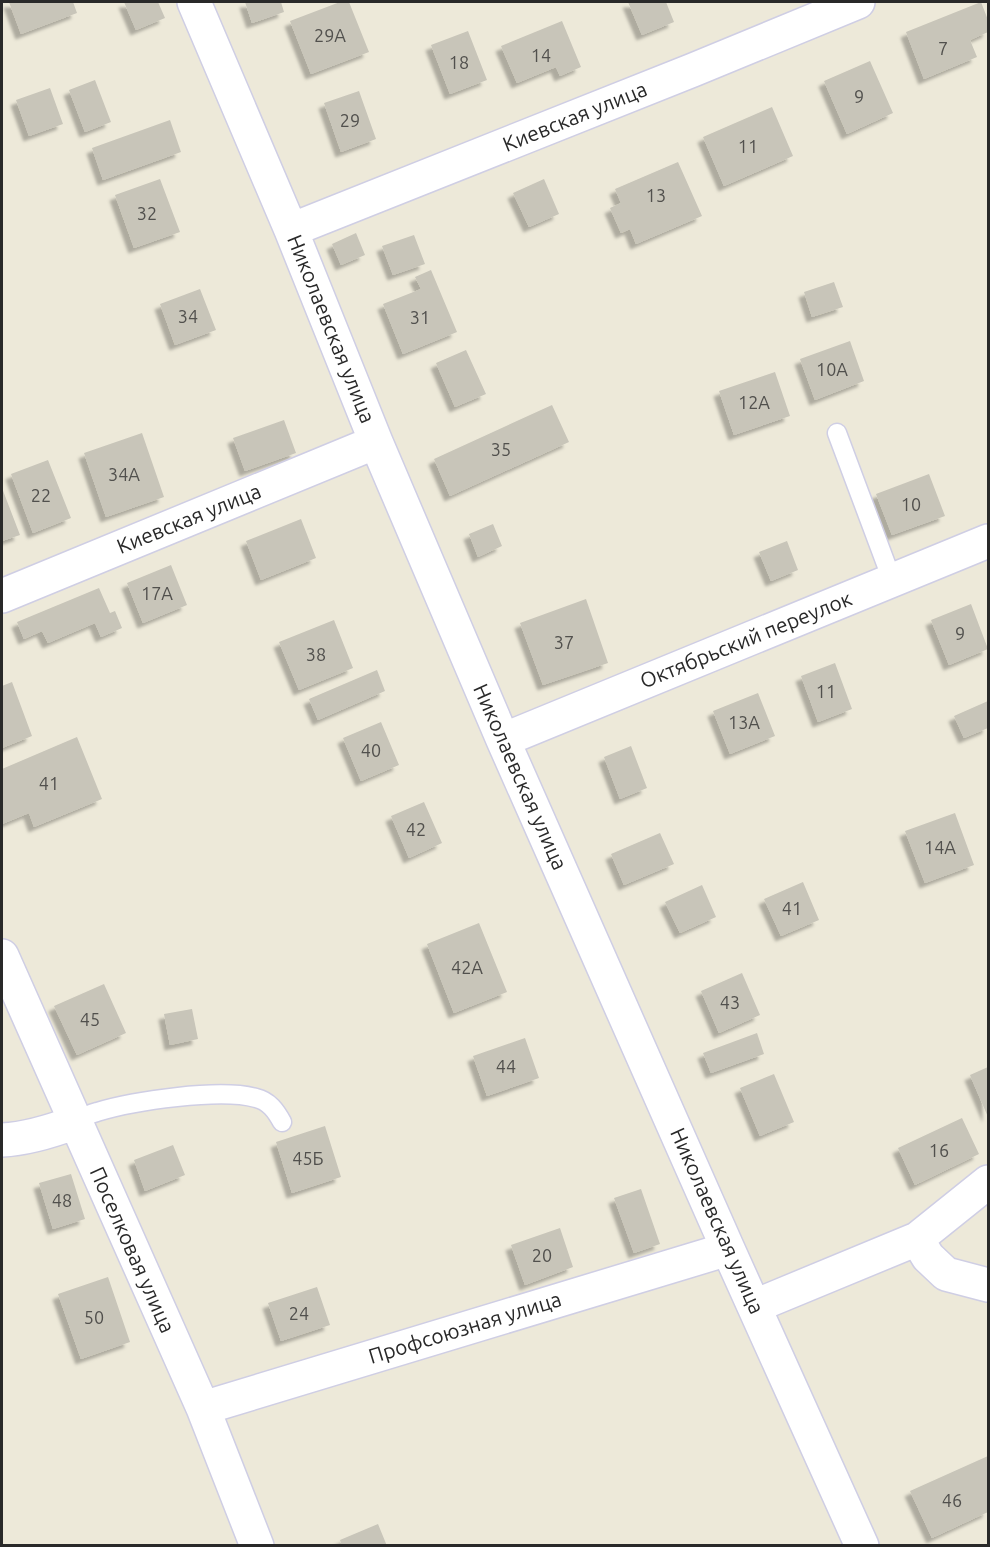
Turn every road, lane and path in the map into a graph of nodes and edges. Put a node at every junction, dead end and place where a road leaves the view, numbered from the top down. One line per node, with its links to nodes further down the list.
1 (194, 2): 3 (street, Николаевская улица)
2 (858, 2): 3 (street, Киевская улица)
3 (291, 230): 5 (street, Николаевская улица)
4 (837, 433): 7 (lane)
5 (376, 442): 8 (street, Киевская улица); 9 (street, Николаевская улица)
6 (988, 541): 7 (street, Октябрьский переулок)
7 (892, 580): 9 (street, Октябрьский переулок)
8 (2, 596)
9 (503, 740): 16 (street, Николаевская улица)
10 (2, 956): 11 (street, Поселковая улица)
11 (76, 1122): 12 (lane); 13 (street); 19 (street, Поселковая улица)
12 (282, 1122)
13 (2, 1140)
14 (988, 1182): 15 (street)
15 (917, 1239): 17 (street); 18 (street)
16 (728, 1249): 18 (street, Николаевская улица); 19 (street, Профсоюзная улица)
17 (988, 1285)
18 (755, 1306): 21 (street, Николаевская улица)
19 (203, 1408): 20 (street, Поселковая улица)
20 (257, 1545)
21 (862, 1545)

